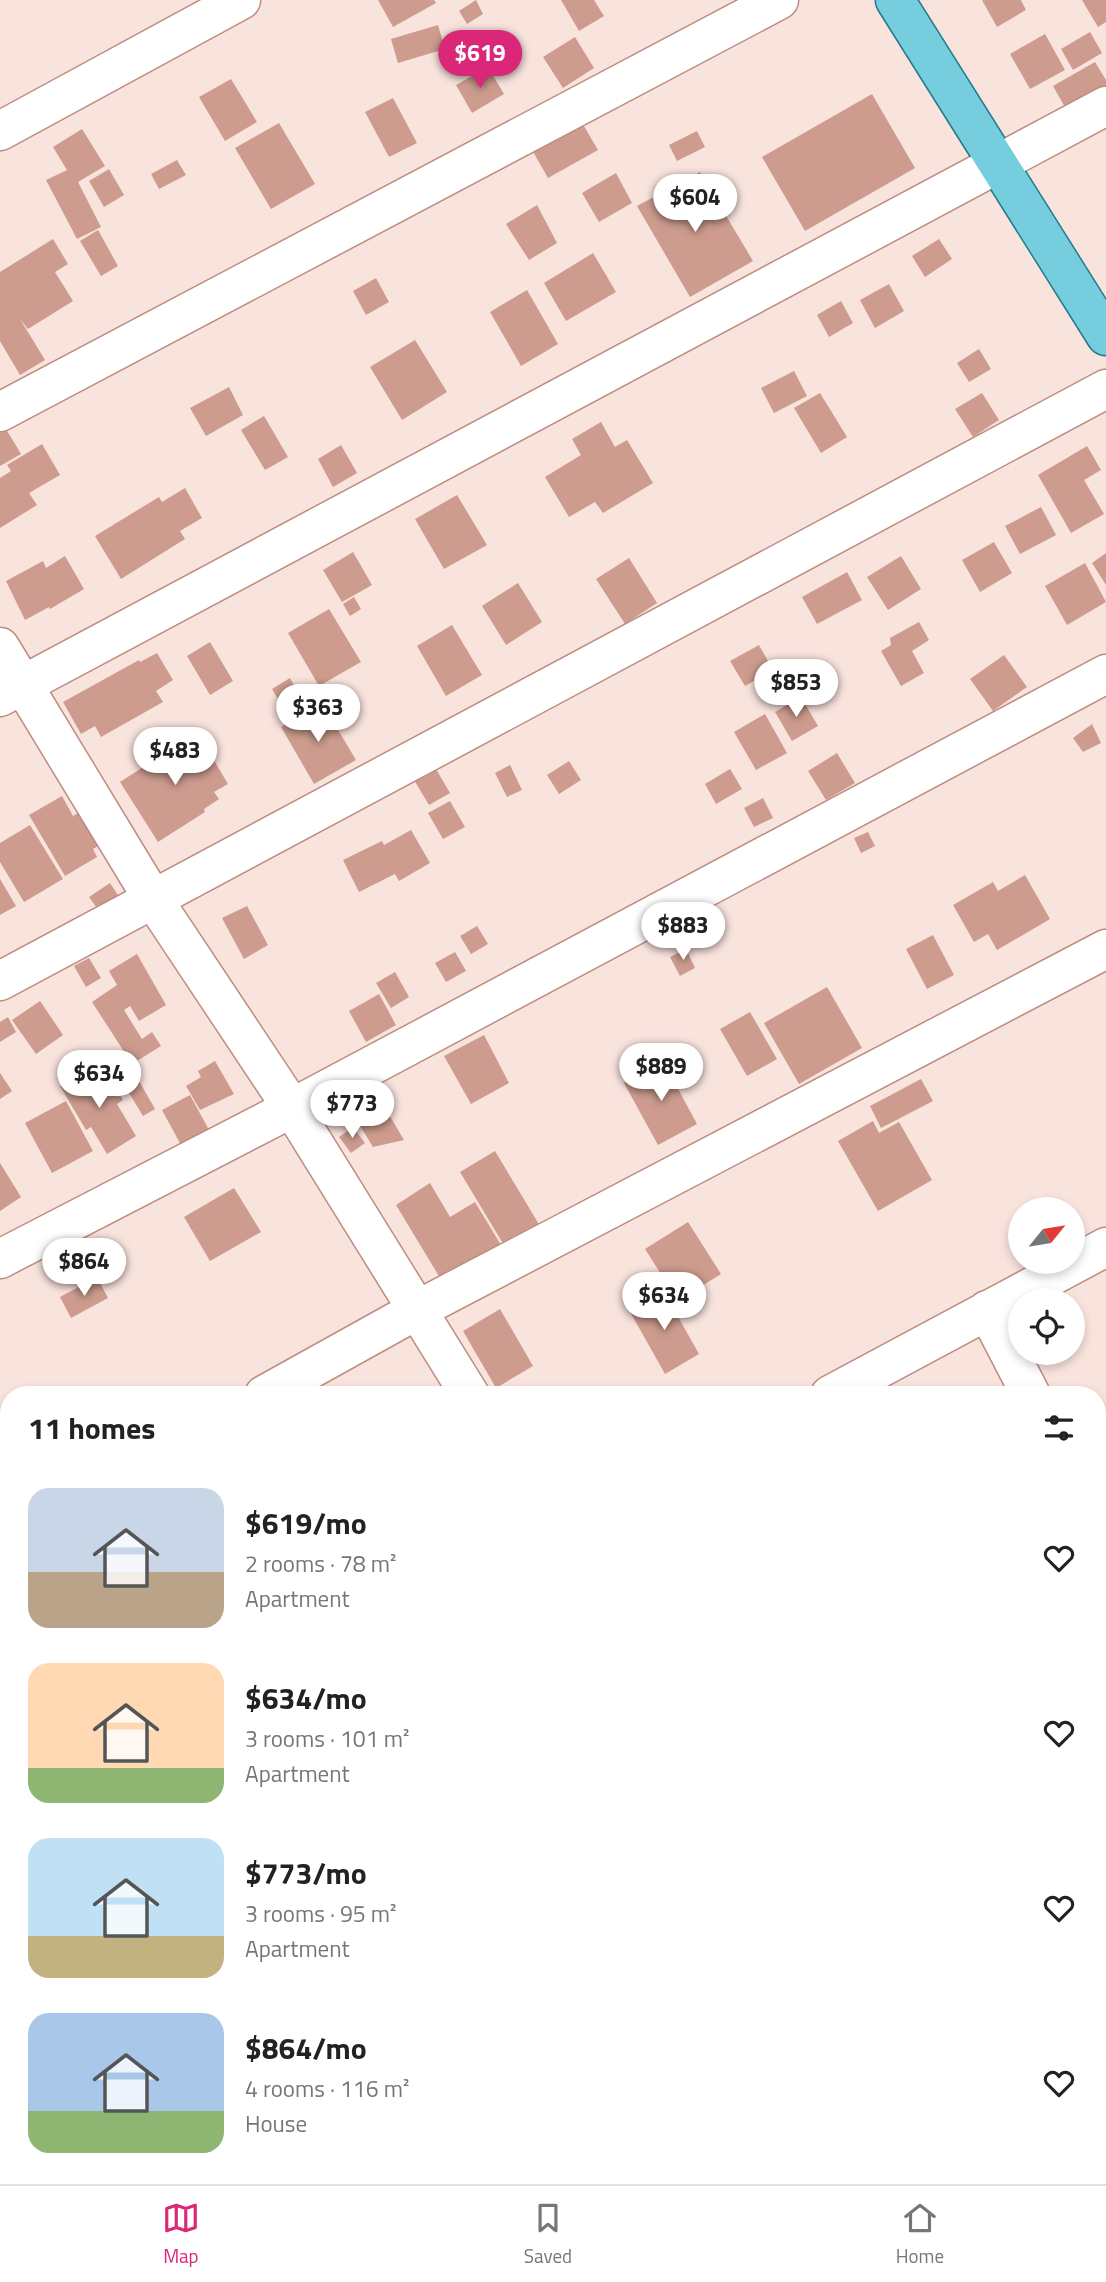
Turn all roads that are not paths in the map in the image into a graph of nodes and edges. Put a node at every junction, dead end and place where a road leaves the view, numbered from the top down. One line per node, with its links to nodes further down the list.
1 (241, 0): 5 (street)
2 (779, 0): 9 (street)
3 (895, 0): 6 (main road)
4 (1106, 106): 6 (street)
5 (0, 131)
6 (998, 164): 7 (main road); 12 (street)
7 (1106, 336)
8 (1106, 389): 13 (street)
9 (0, 412)
10 (0, 647): 12 (street)
11 (1106, 674): 16 (street)
12 (12, 691): 13 (street)
13 (153, 900): 15 (street); 16 (street)
14 (1106, 949): 19 (street)
15 (0, 981)
16 (292, 1108): 18 (street); 19 (street)
17 (1106, 1247): 20 (street)
18 (0, 1259)
19 (416, 1310): 21 (street); 22 (street)
20 (987, 1310): 23 (street); 24 (street)
21 (280, 1386)
22 (464, 1386)
23 (856, 1386)
24 (1026, 1386)

